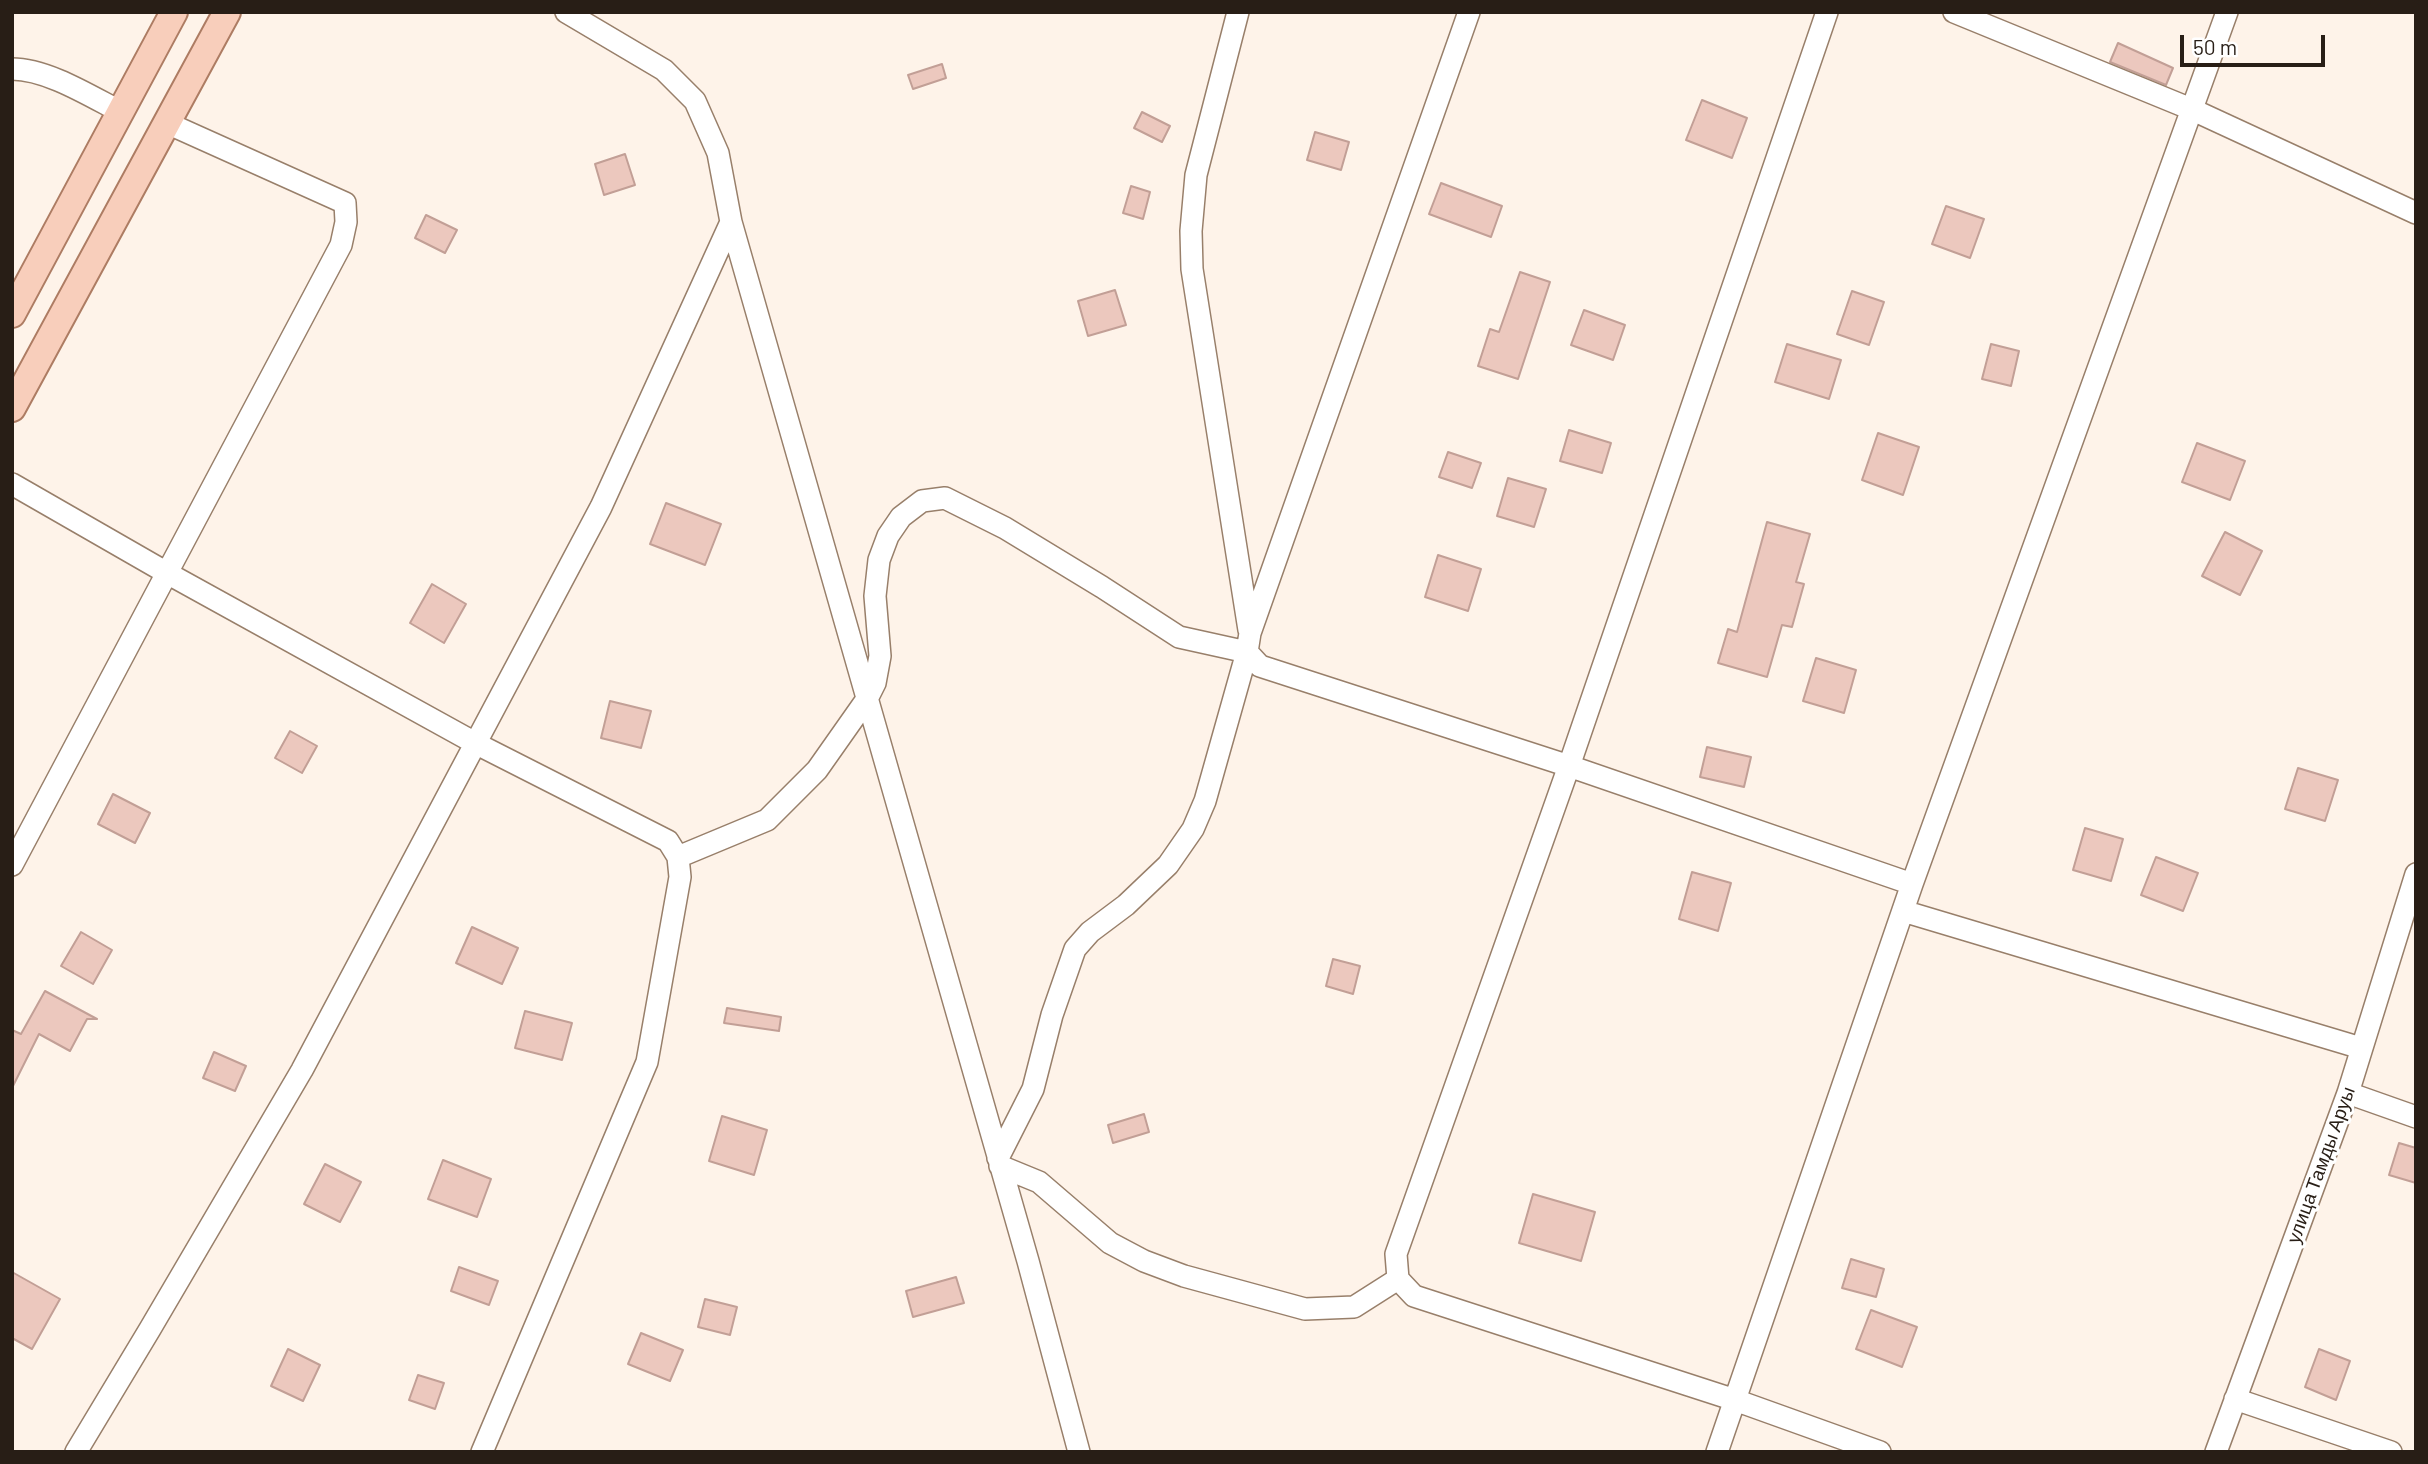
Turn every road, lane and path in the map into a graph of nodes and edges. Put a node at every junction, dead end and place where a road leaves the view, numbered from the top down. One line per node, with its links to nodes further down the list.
1 (174, 12): 11 (main road)
2 (227, 12): 12 (main road)
3 (566, 12): 14 (street)
4 (1238, 12): 19 (street)
5 (1469, 12): 19 (street)
6 (1827, 12): 22 (street)
7 (1954, 12): 10 (street)
8 (2227, 12): 10 (street)
9 (12, 69): 11 (street)
10 (2191, 109): 13 (street); 26 (street)
11 (121, 112): 15 (main road)
12 (167, 123): 16 (main road); 18 (street)
13 (2416, 213)
14 (731, 222): 20 (street); 21 (street)
15 (12, 314)
16 (12, 408)
17 (12, 484): 18 (street)
18 (167, 573): 21 (street); 24 (street)
19 (1249, 642): 20 (street); 22 (street); 31 (street)
20 (867, 699): 23 (street); 31 (street)
21 (475, 743): 23 (street); 35 (street)
22 (1569, 766): 26 (street); 32 (street)
23 (678, 857): 36 (street)
24 (12, 865)
25 (2416, 874): 28 (street, улица Тамды Аруы)
26 (1912, 884): 27 (street)
27 (1903, 911): 28 (street); 34 (street)
28 (2361, 1048): 29 (street, улица Тамды Аруы)
29 (2348, 1093): 30 (street); 33 (street, улица Тамды Аруы)
30 (2416, 1117)
31 (999, 1162): 32 (street); 37 (street)
32 (1398, 1279): 34 (street)
33 (2235, 1399): 40 (street, улица Тамды Аруы); 41 (street)
34 (1735, 1400): 38 (street); 39 (street)
35 (76, 1452)
36 (482, 1452)
37 (1079, 1452)
38 (1717, 1452)
39 (1880, 1452)
40 (2216, 1452)
41 (2390, 1452)

